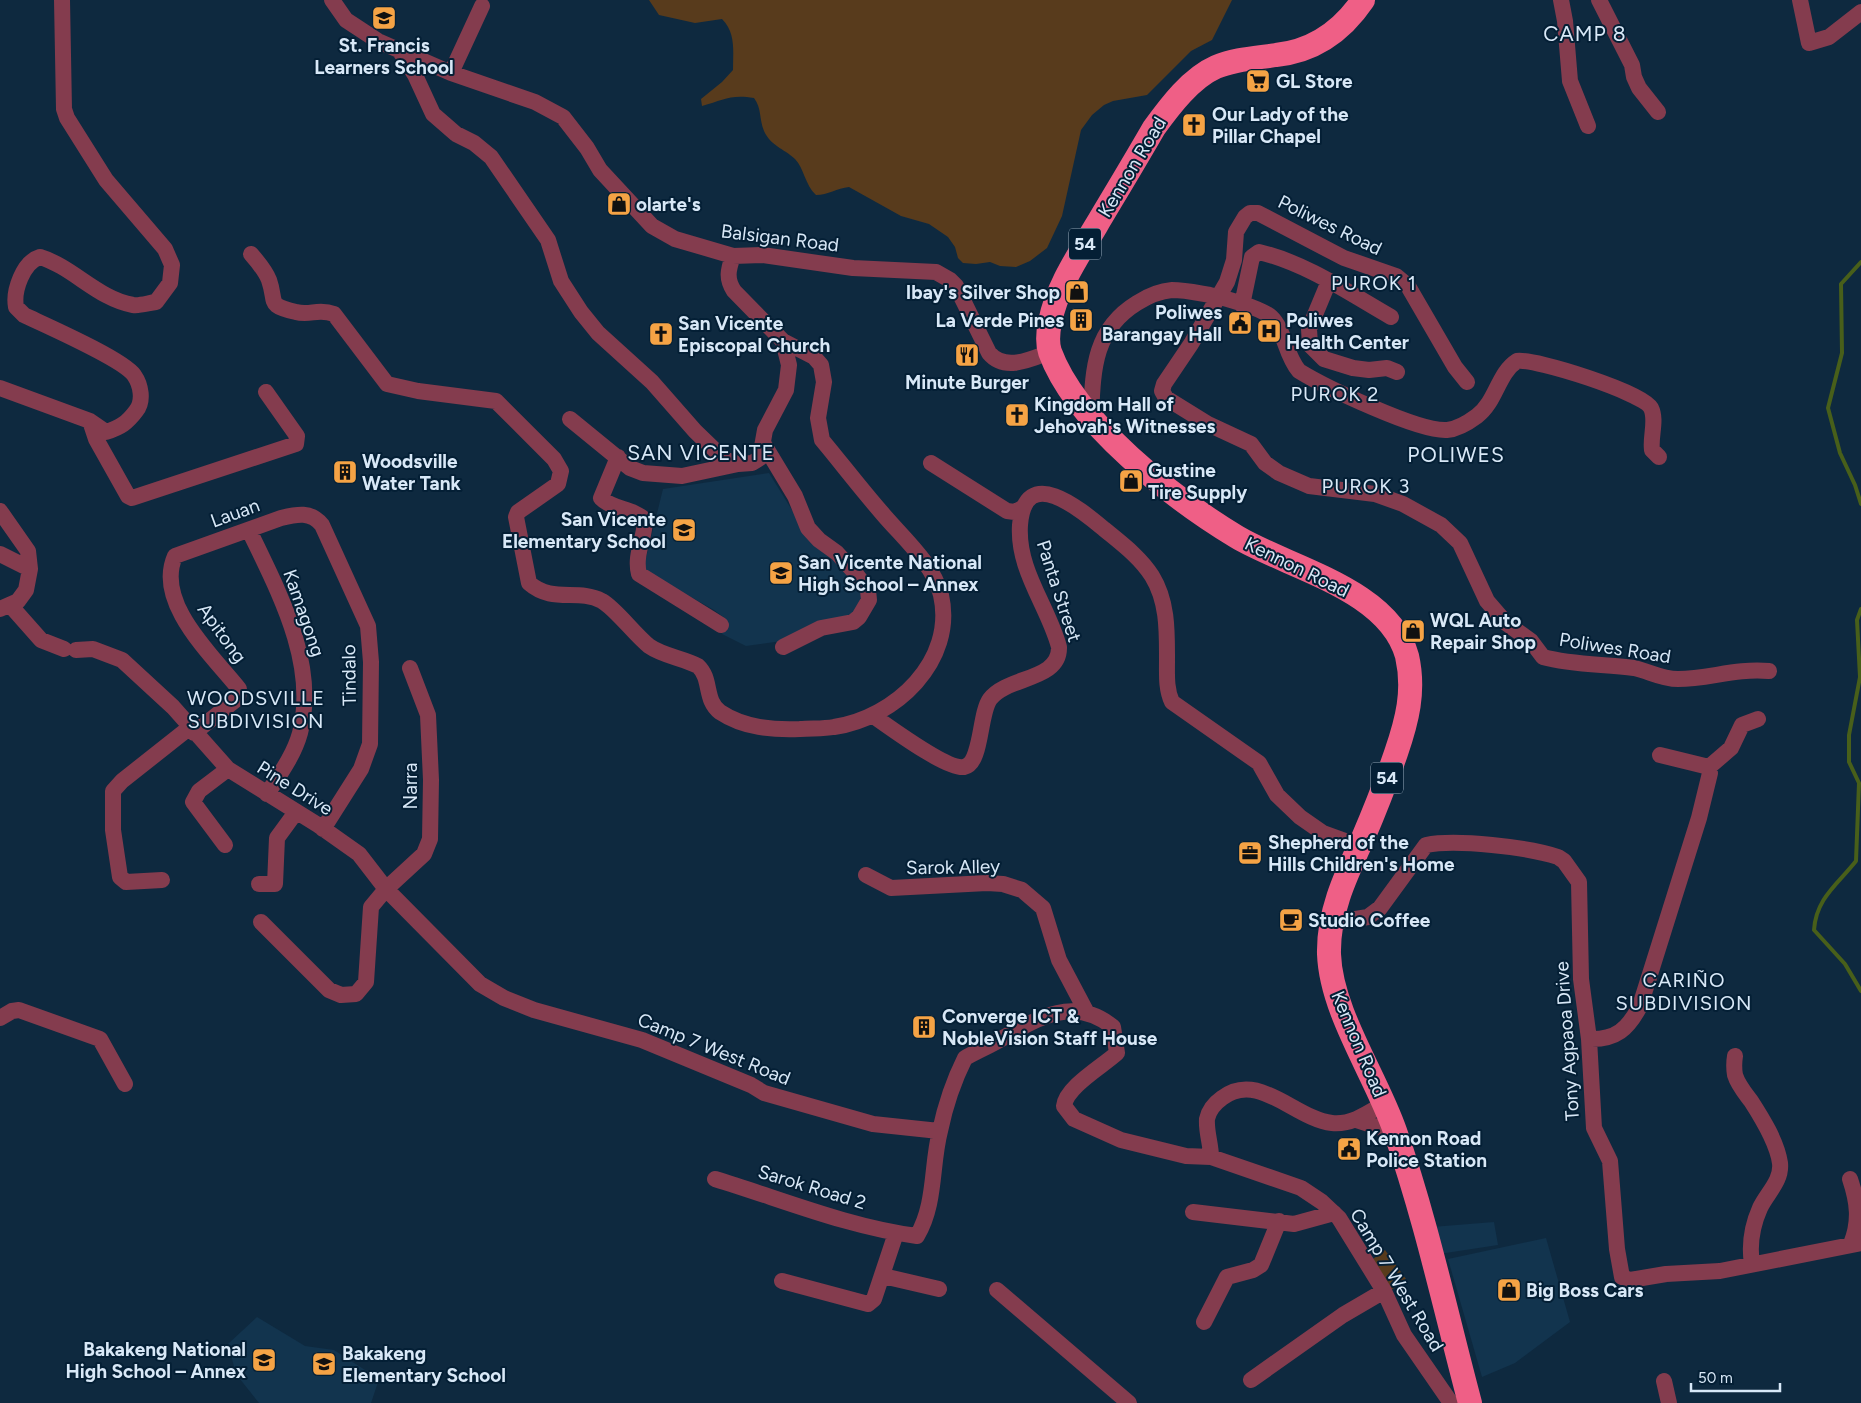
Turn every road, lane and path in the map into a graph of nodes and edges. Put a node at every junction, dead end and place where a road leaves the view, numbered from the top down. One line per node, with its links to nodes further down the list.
1 (62, 0): 27 (street)
2 (332, 0): 9 (street, Balsigan Road)
3 (1363, 0): 20 (highway, Kennon Road / 54)
4 (1599, 0): 11 (street)
5 (1800, 0): 8 (street)
6 (1562, 1): 12 (street)
7 (482, 6): 10 (street)
8 (1861, 12)
9 (401, 53): 10 (street, Balsigan Road); 32 (street)
10 (451, 73): 14 (street, Balsigan Road)
11 (1658, 112)
12 (1588, 126)
13 (251, 254): 45 (street)
14 (733, 256): 19 (street); 20 (street, Balsigan Road)
15 (1329, 281): 17 (street); 18 (street); 21 (street)
16 (1218, 297): 17 (street); 22 (street, Poliwes Road); 25 (street); 44 (street, Poliwes Road)
17 (1242, 305): 30 (street)
18 (1391, 317)
19 (783, 341): 28 (street); 45 (street)
20 (1050, 352): 25 (highway, Kennon Road / 54)
21 (1397, 372)
22 (1467, 382)
23 (0, 388): 27 (street)
24 (266, 392): 27 (street)
25 (1091, 417): 55 (highway, Kennon Road / 54)
26 (570, 419): 29 (street)
27 (90, 421)
28 (763, 443): 32 (street); 42 (street)
29 (618, 457): 32 (street); 41 (street)
30 (1659, 457)
31 (931, 463): 33 (street)
32 (738, 464)
33 (1024, 507): 45 (street, Panta Street); 55 (street)
34 (0, 511): 39 (street)
35 (318, 520): 36 (street, Lauan); 53 (street, Tindalo)
36 (249, 530): 38 (street, Lauan); 51 (street, Kamagong)
37 (0, 554): 39 (street)
38 (171, 564): 47 (street, Apitong)
39 (30, 569): 40 (street)
40 (5, 607): 47 (street, Pine Drive)
41 (721, 625)
42 (783, 647)
43 (410, 668): 59 (street, Narra)
44 (1769, 671)
45 (872, 715)
46 (1758, 720): 49 (street)
47 (192, 730): 50 (street, Pine Drive); 57 (street, Apitong)
48 (1660, 755): 49 (street)
49 (1709, 767): 65 (street)
50 (228, 769): 51 (street, Pine Drive); 54 (street)
51 (267, 794): 52 (street, Pine Drive)
52 (296, 812): 53 (street, Pine Drive); 58 (street)
53 (323, 829): 59 (street, Pine Drive)
54 (225, 846)
55 (1359, 846): 61 (highway, Kennon Road / 54)
56 (866, 876): 63 (street, Sarok Alley)
57 (162, 880)
58 (259, 884)
59 (386, 889): 60 (street, Narra); 62 (street, Pine Drive)
60 (261, 922)
61 (1331, 924): 65 (street, Tony Agpaoa Drive); 68 (highway, Kennon Road / 54)
62 (480, 984): 70 (street, Camp 7 West Road)
63 (1087, 1013): 70 (street, Camp 7 West Road); 72 (street, Camp 7 West Road)
64 (0, 1018): 67 (street)
65 (1589, 1039): 80 (street, Tony Agpaoa Drive)
66 (1735, 1056): 80 (street)
67 (125, 1084)
68 (1384, 1103): 69 (street); 71 (highway, Kennon Road / 54)
69 (1356, 1120): 71 (street); 72 (street)
70 (940, 1131): 78 (street, Camp 7 West Road)
71 (1396, 1133): 91 (highway, Kennon Road / 54)
72 (1211, 1157): 76 (street, Camp 7 West Road)
73 (715, 1179): 78 (street, Sarok Road 2)
74 (1850, 1179): 79 (street)
75 (1193, 1212): 77 (street)
76 (1334, 1213): 77 (street); 85 (street, Camp 7 West Road)
77 (1279, 1221): 86 (street)
78 (896, 1233): 81 (street)
79 (1856, 1244): 80 (street, Tony Agpaoa Drive)
80 (1752, 1264)
81 (883, 1276): 82 (street); 83 (street)
82 (782, 1281)
83 (939, 1288)
84 (997, 1290): 89 (street)
85 (1384, 1291): 87 (street); 90 (street, Camp 7 West Road)
86 (1204, 1322)
87 (1251, 1380)
88 (1664, 1380): 92 (street)
89 (1129, 1403)
90 (1451, 1403)
91 (1470, 1403)
92 (1669, 1403)

